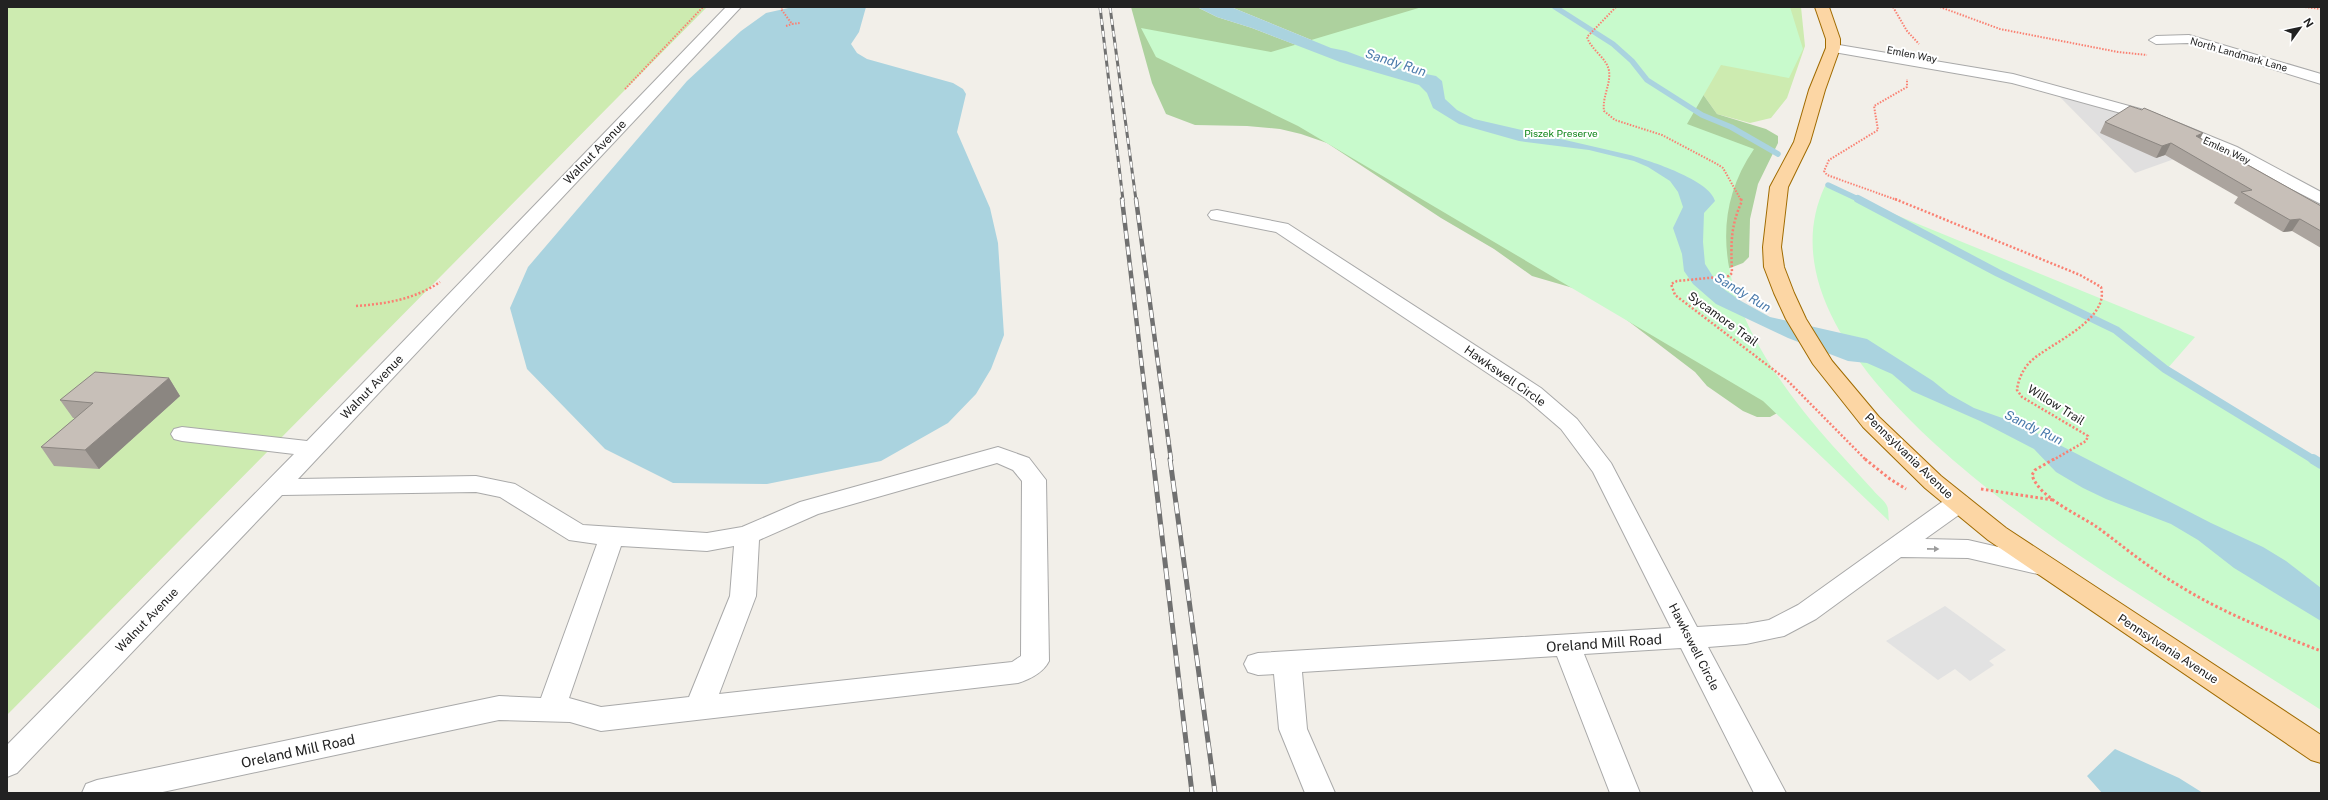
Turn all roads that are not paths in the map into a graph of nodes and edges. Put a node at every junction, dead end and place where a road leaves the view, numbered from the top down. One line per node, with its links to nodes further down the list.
1 (734, 7): 9 (street, Walnut Avenue)
2 (1822, 7): 4 (main road)
3 (2156, 40): 5 (street, North Landmark Lane)
4 (1833, 44): 6 (street, Emlen Way); 11 (main road, Pennsylvania Avenue)
5 (2321, 79)
6 (2321, 199)
7 (1217, 215): 16 (street, Hawkswell Circle)
8 (182, 434): 9 (street)
9 (312, 449): 10 (street, Walnut Avenue)
10 (276, 487): 13 (street); 23 (street, Walnut Avenue)
11 (1966, 496): 14 (street, Oreland Mill Road); 15 (main road, Pennsylvania Avenue)
12 (746, 535): 13 (street); 20 (street); 20 (street, Oreland Mill Road)
13 (612, 536): 21 (street)
14 (1894, 548): 15 (street, one-way to 15); 16 (street, Oreland Mill Road)
15 (2042, 566): 22 (main road, Pennsylvania Avenue)
16 (1690, 637): 17 (street, Oreland Mill Road); 27 (street, Hawkswell Circle)
17 (1567, 646): 18 (street, Oreland Mill Road); 26 (street)
18 (1287, 663): 19 (street, Oreland Mill Road); 25 (street)
19 (1258, 664)
20 (699, 708): 21 (street, Oreland Mill Road)
21 (551, 710): 24 (street, Oreland Mill Road)
22 (2321, 751)
23 (7, 764)
24 (97, 793)
25 (1320, 793)
26 (1625, 793)
27 (1772, 793)

